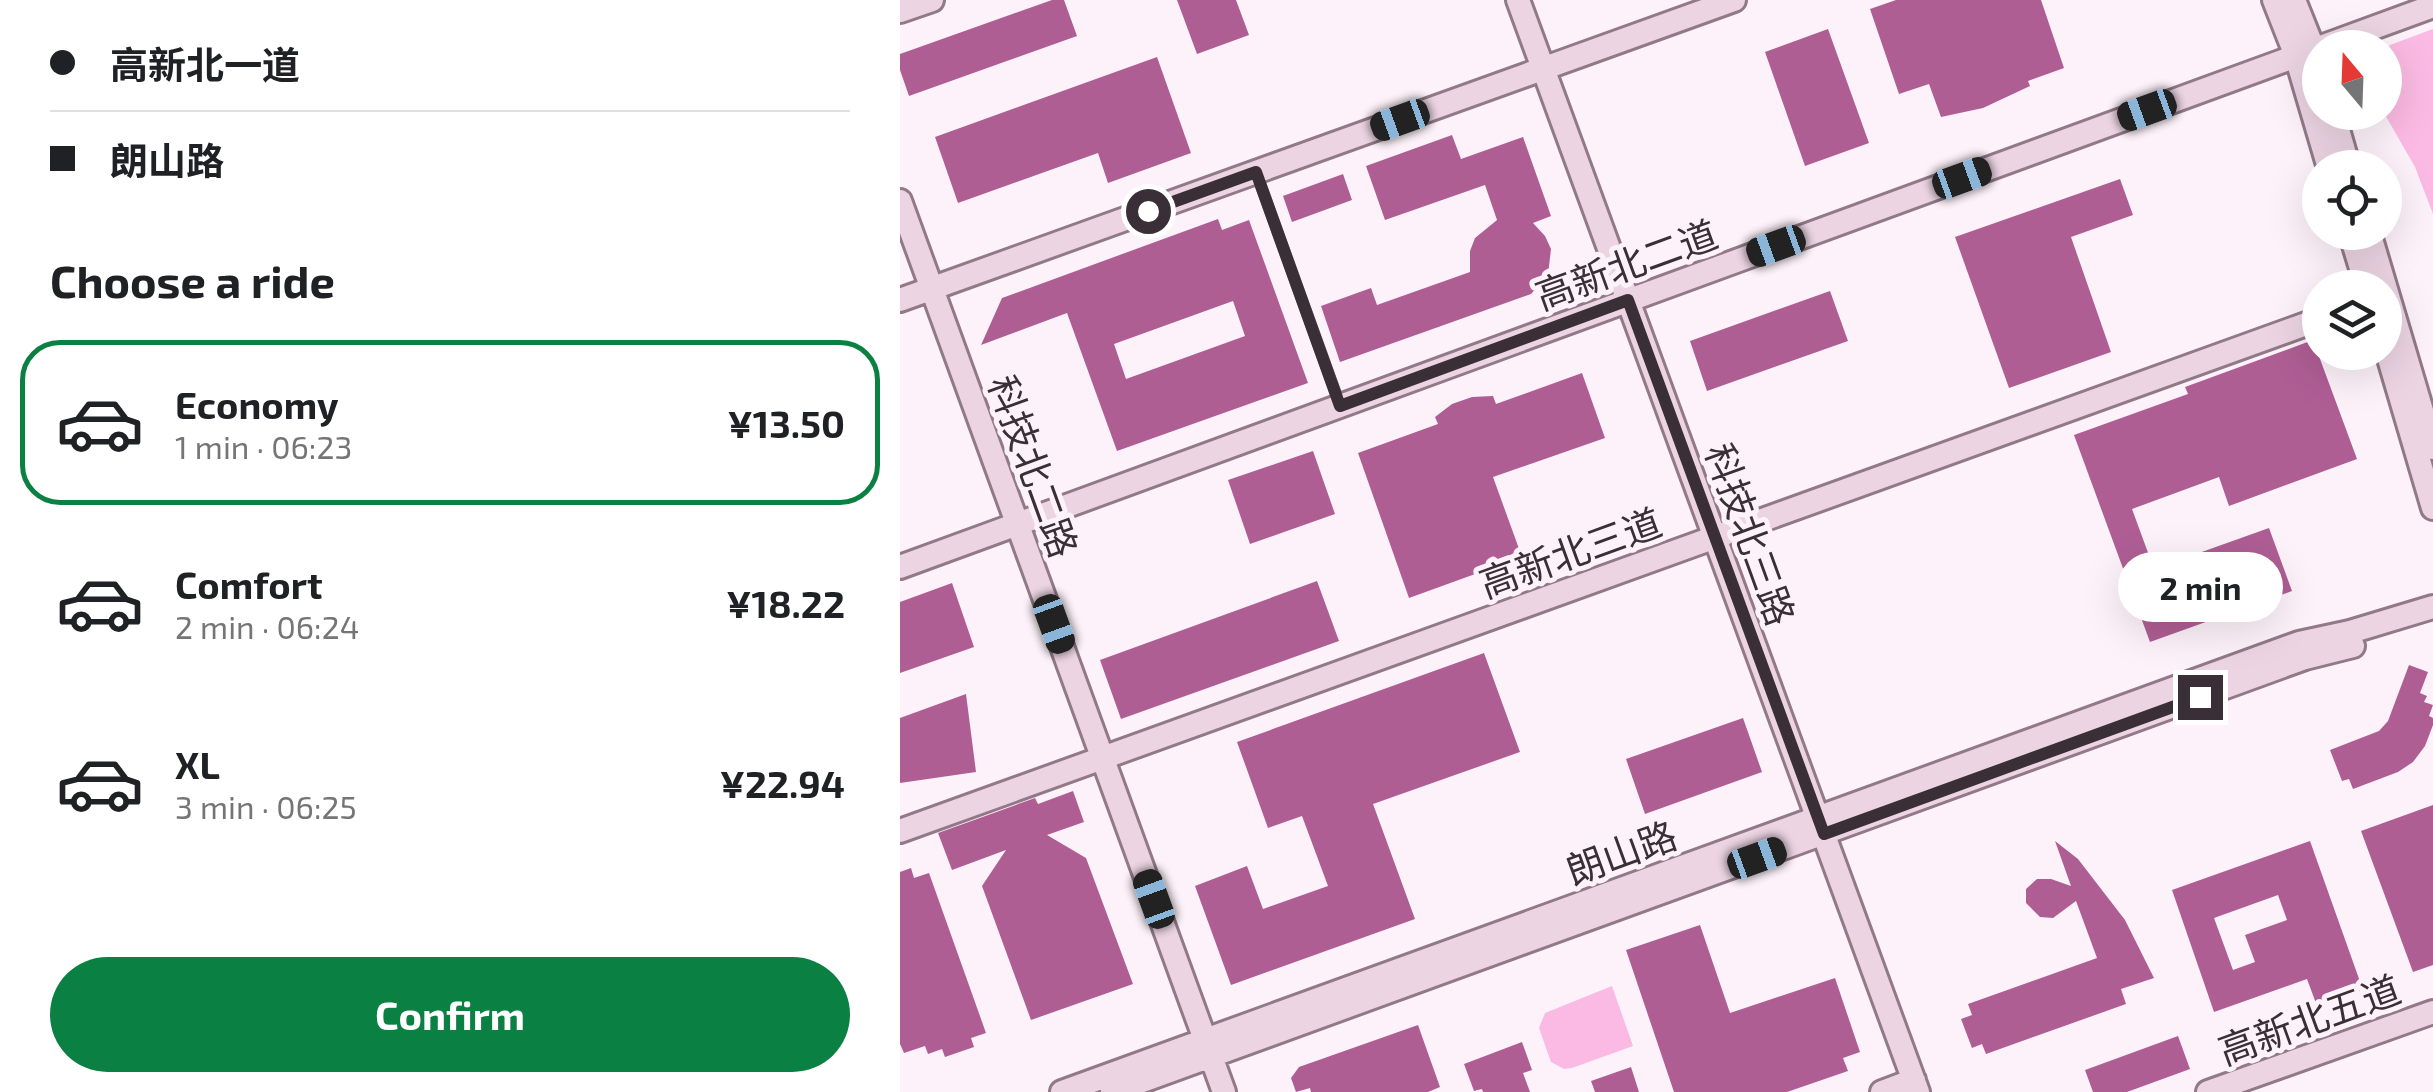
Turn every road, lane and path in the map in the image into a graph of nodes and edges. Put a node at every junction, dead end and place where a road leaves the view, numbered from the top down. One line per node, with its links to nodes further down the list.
1 (932, 0): 7 (street)
2 (1518, 0): 12 (street, 科技北三路)
3 (1734, 0): 12 (street)
4 (2274, 0): 10 (street)
5 (2294, 0): 8 (street)
6 (2433, 6): 9 (street, 高新北二道)
7 (900, 12)
8 (2302, 30)
9 (2375, 30)
10 (2302, 44)
11 (2302, 60): 18 (street, 高新北二道)
12 (1543, 68): 13 (street); 18 (street, 科技北三路)
13 (1256, 172): 16 (street); 21 (lane)
14 (900, 202): 16 (street, 科技北二路)
15 (2374, 250): 22 (street)
16 (932, 288): 17 (street); 24 (street, 科技北二路)
17 (900, 300)
18 (1628, 300): 21 (street, 高新北二道); 25 (street, 科技北三路)
19 (2302, 325): 25 (street, 高新北三道)
20 (2392, 370): 23 (street)
21 (1340, 406): 24 (street, 高新北二道)
22 (2433, 448)
23 (2433, 508)
24 (1018, 524): 26 (street, 高新北二道); 29 (street, 科技北二路)
25 (1715, 537): 29 (street, 高新北三道); 30 (street, 科技北三路)
26 (900, 567)
27 (2433, 606): 30 (street, 朗山路)
28 (2433, 623): 30 (street, 朗山路)
29 (1103, 758): 31 (street, 高新北三道); 33 (street, 科技北二路)
30 (1821, 826): 33 (street, 朗山路); 34 (street, 科技北三路)
31 (900, 831)
32 (2433, 1012): 39 (street, 高新北五道)
33 (1208, 1048): 35 (street, 朗山路); 36 (street, 朗山路); 37 (street, 科技北二路)
34 (1916, 1086): 38 (street)
35 (1062, 1092)
36 (1112, 1092)
37 (1224, 1092)
38 (1882, 1092)
39 (2208, 1092)

